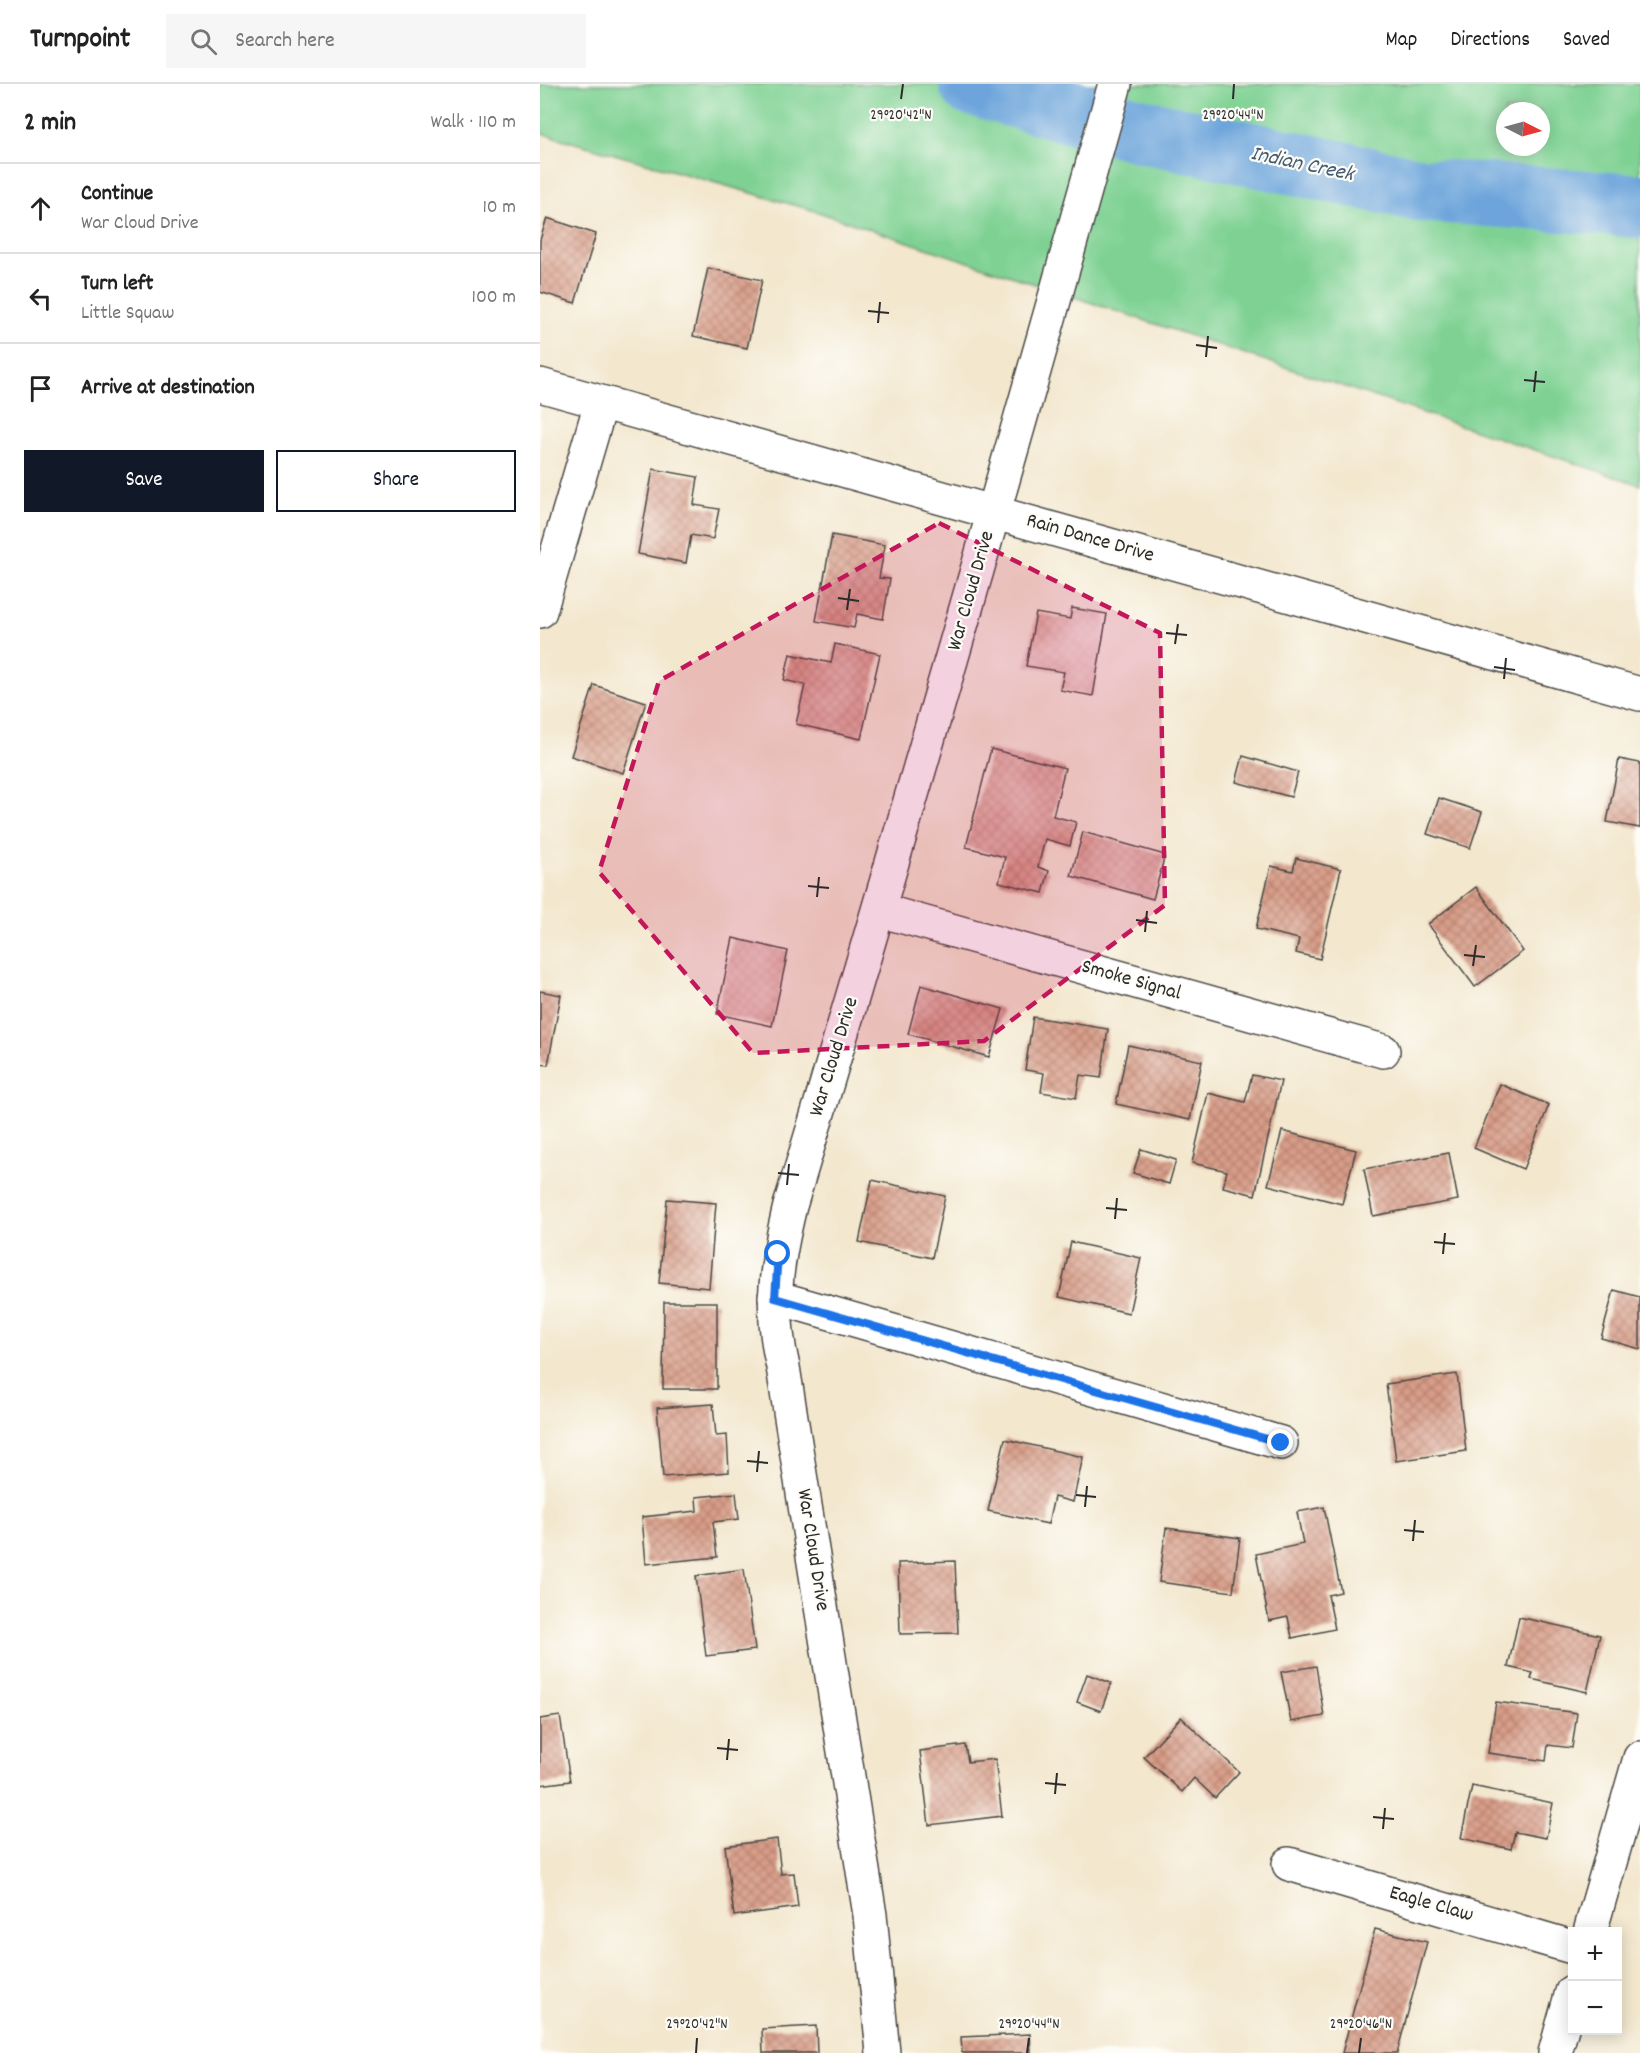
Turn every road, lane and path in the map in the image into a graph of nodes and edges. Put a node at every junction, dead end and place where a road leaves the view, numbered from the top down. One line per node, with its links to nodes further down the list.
1 (1115, 84): 4 (street, War Cloud Drive)
2 (540, 385): 3 (street, Rain Dance Drive)
3 (601, 403): 4 (street, Rain Dance Drive); 5 (street)
4 (995, 513): 6 (street, Rain Dance Drive); 7 (street, War Cloud Drive)
5 (540, 611)
6 (1640, 694)
7 (879, 910): 8 (street, Smoke Signal); 9 (street, War Cloud Drive)
8 (1383, 1051)
9 (775, 1298): 10 (street); 16 (street, War Cloud Drive)
10 (1281, 1443)
11 (1640, 1758): 13 (street)
12 (1289, 1864): 14 (street, Eagle Claw)
13 (1591, 1927)
14 (1568, 1946)
15 (1568, 2006): 17 (street)
16 (883, 2053)
17 (1555, 2053)

